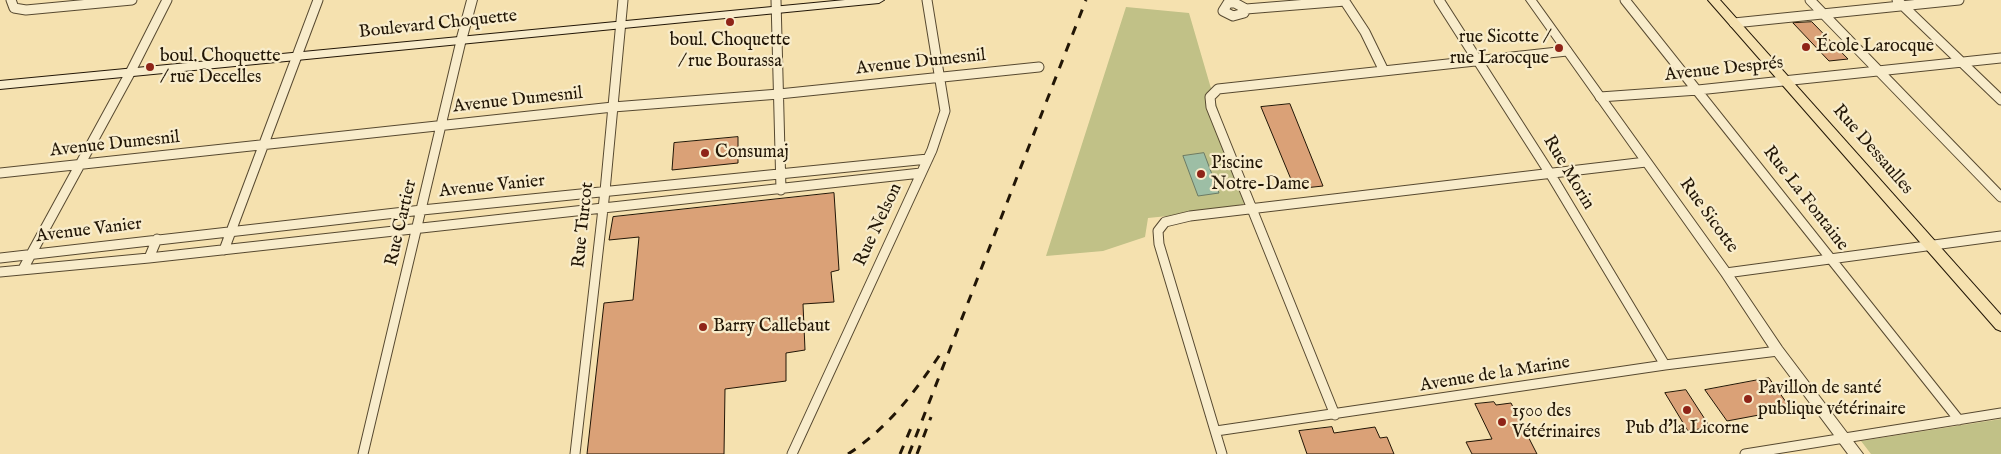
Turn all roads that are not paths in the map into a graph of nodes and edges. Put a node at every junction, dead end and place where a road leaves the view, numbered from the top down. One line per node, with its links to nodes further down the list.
1 (132, 0): 16 (street)
2 (167, 0): 31 (street)
3 (318, 0): 24 (street)
4 (472, 0): 22 (street, Rue Cartier)
5 (623, 0): 21 (street, Rue Turcot)
6 (879, 0): 17 (main road, Boulevard Choquette)
7 (927, 0): 32 (street, Rue Nelson)
8 (1439, 0): 26 (street, Rue Morin)
9 (1531, 0): 23 (street, Rue Sicotte)
10 (1625, 0): 35 (street, Rue La Fontaine)
11 (1714, 0): 20 (main road, Rue Dessaulles)
12 (1810, 0): 19 (street)
13 (1958, 0): 15 (street)
14 (1345, 1): 18 (street); 30 (street)
15 (1900, 3): 19 (street); 27 (street)
16 (12, 4)
17 (776, 5): 21 (main road, Boulevard Choquette); 36 (street)
18 (1246, 9)
19 (1824, 14): 20 (street); 29 (street)
20 (1734, 23): 33 (main road, Rue Dessaulles)
21 (621, 25): 22 (main road, Boulevard Choquette); 39 (street, Rue Turcot)
22 (461, 41): 24 (main road, Boulevard Choquette); 40 (street, Rue Cartier)
23 (1567, 50): 26 (street); 37 (street, Rue Sicotte)
24 (297, 57): 31 (main road, Boulevard Choquette); 41 (street)
25 (2001, 58): 27 (street, Avenue Després)
26 (1478, 61): 30 (street); 49 (street, Rue Morin)
27 (1961, 62): 29 (street, Avenue Després); 38 (street)
28 (1039, 67): 32 (street, Avenue Dumesnil)
29 (1878, 70): 33 (street, Avenue Després); 53 (street)
30 (1384, 71): 55 (street)
31 (130, 73): 34 (main road, Boulevard Choquette); 44 (street)
32 (940, 78): 36 (street, Avenue Dumesnil); 42 (street, Rue Nelson)
33 (1785, 79): 35 (street, Avenue Després); 61 (main road, Rue Dessaulles)
34 (0, 85)
35 (1698, 90): 37 (street, Avenue Després); 66 (street, Rue La Fontaine)
36 (779, 94): 39 (street, Avenue Dumesnil); 47 (street)
37 (1600, 97): 43 (street, Rue Sicotte)
38 (2001, 100)
39 (613, 107): 40 (street, Avenue Dumesnil); 52 (street, Rue Turcot)
40 (442, 126): 41 (street, Avenue Dumesnil); 56 (street, Rue Cartier)
41 (264, 145): 44 (street, Avenue Dumesnil); 58 (street)
42 (928, 159): 45 (street, Avenue Vanier); 48 (street, Rue Nelson)
43 (1646, 162): 49 (street); 69 (street, Rue Sicotte)
44 (78, 165): 46 (street, Avenue Dumesnil); 63 (street)
45 (831, 168): 47 (street, Avenue Vanier); 50 (street)
46 (0, 173)
47 (780, 173): 51 (street); 52 (street, Avenue Vanier)
48 (921, 173): 50 (street, Avenue Vanier); 80 (street, Rue Nelson)
49 (1551, 175): 55 (street); 72 (street, Rue Morin)
50 (832, 184): 51 (street, Avenue Vanier)
51 (781, 190): 54 (street, Avenue Vanier)
52 (605, 191): 54 (street, Rue Turcot); 56 (street, Avenue Vanier)
53 (2001, 197)
54 (602, 208): 57 (street, Avenue Vanier); 79 (street, Rue Turcot)
55 (1251, 209): 74 (street); 76 (street)
56 (422, 210): 57 (street, Rue Cartier); 58 (street, Avenue Vanier)
57 (417, 229): 62 (street, Avenue Vanier); 78 (street, Rue Cartier)
58 (232, 230): 60 (street, Avenue Vanier); 62 (street)
59 (2001, 236): 61 (street)
60 (157, 240): 63 (street, Avenue Vanier); 65 (street)
61 (1930, 245): 66 (street); 70 (main road, Rue Dessaulles)
62 (224, 250): 65 (street, Avenue Vanier)
63 (30, 255): 64 (street, Avenue Vanier); 67 (street)
64 (0, 258)
65 (149, 258): 67 (street, Avenue Vanier)
66 (1831, 258): 69 (street); 75 (street, Rue La Fontaine)
67 (23, 269): 68 (street, Avenue Vanier)
68 (0, 272)
69 (1726, 273): 71 (street, Rue Sicotte)
70 (2001, 325)
71 (1778, 351): 72 (street, Avenue de la Marine); 77 (street, Rue Sicotte)
72 (1666, 364): 74 (street, Avenue de la Marine)
73 (2001, 413): 75 (street)
74 (1335, 415): 76 (street, Avenue de la Marine)
75 (1959, 420): 77 (street)
76 (1216, 431): 81 (street)
77 (1844, 438): 82 (street); 83 (street, Rue Sicotte)
78 (363, 454)
79 (575, 454)
80 (792, 454)
81 (1222, 454)
82 (1745, 454)
83 (1856, 454)

